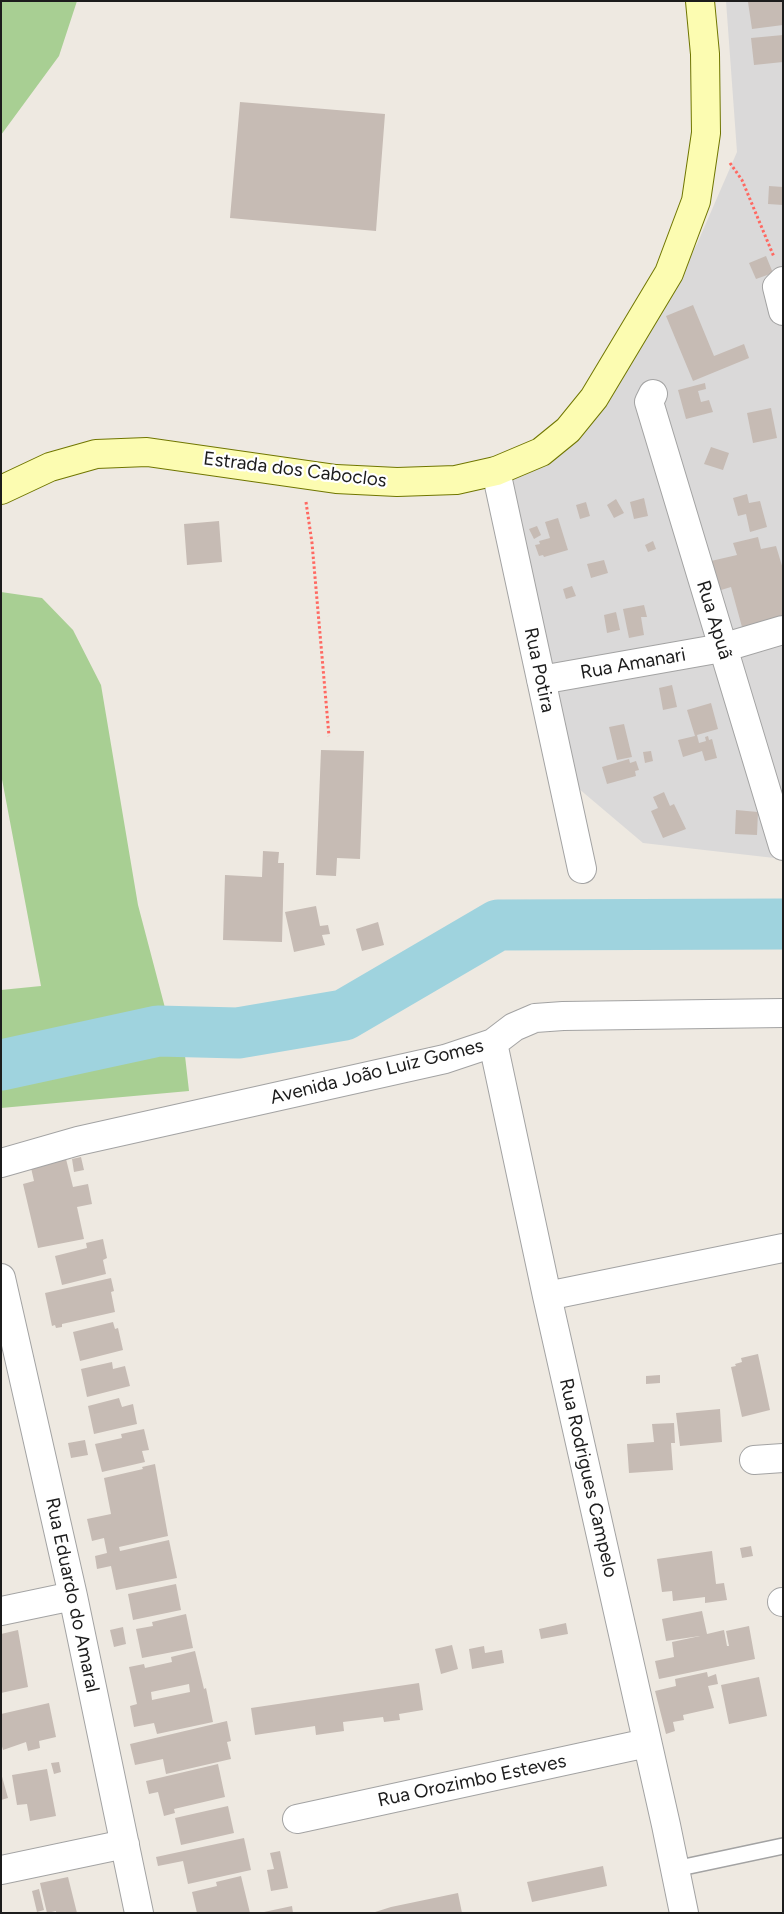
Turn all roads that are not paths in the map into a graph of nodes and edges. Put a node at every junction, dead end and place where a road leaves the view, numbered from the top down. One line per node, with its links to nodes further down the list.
1 (700, 1): 5 (street, Estrada dos Caboclos)
2 (780, 273): 3 (street)
3 (783, 311)
4 (653, 394): 8 (street, Rua Apuã)
5 (496, 471): 6 (street, Estrada dos Caboclos); 9 (street, Rua Potira)
6 (1, 490)
7 (783, 630): 8 (street, Rua Amanari)
8 (722, 648): 9 (street, Rua Amanari); 10 (street, Rua Apuã)
9 (541, 680): 11 (street, Rua Potira)
10 (783, 846)
11 (582, 869)
12 (783, 1013): 13 (street, Avenida João Luiz Gomes)
13 (493, 1043): 14 (street, Avenida João Luiz Gomes); 17 (street, Rua Rodrigues Campelo)
14 (1, 1163)
15 (783, 1248): 17 (street)
16 (1, 1278): 20 (street, Rua Eduardo do Amaral)
17 (546, 1296): 22 (street, Rua Rodrigues Campelo)
18 (783, 1458): 19 (street)
19 (754, 1460)
20 (73, 1596): 21 (street); 24 (street, Rua Eduardo do Amaral)
21 (1, 1610)
22 (647, 1743): 23 (street, Rua Orozimbo Esteves); 26 (street, Rua Rodrigues Campelo)
23 (298, 1819)
24 (125, 1844): 27 (street); 28 (street, Rua Eduardo do Amaral)
25 (783, 1846): 26 (lane)
26 (675, 1869): 29 (street, Rua Rodrigues Campelo)
27 (1, 1870)
28 (139, 1913)
29 (684, 1913)

